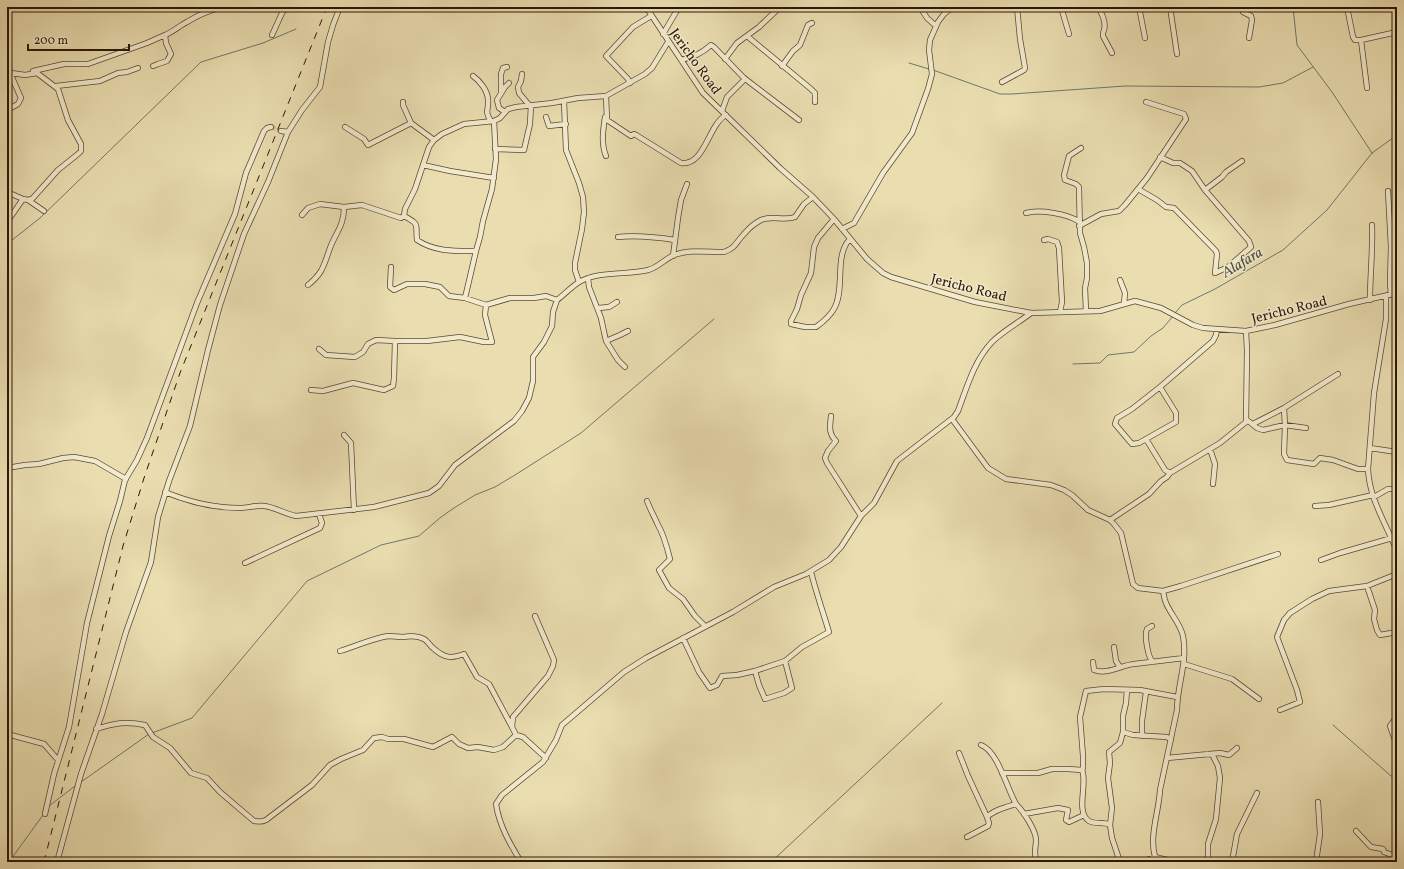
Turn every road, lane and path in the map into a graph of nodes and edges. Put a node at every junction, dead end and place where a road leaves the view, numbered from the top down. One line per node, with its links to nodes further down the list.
1 (223, 7): 22 (street)
2 (286, 7): 23 (street)
3 (340, 7): 67 (street)
4 (646, 7): 16 (street, Jericho Road)
5 (679, 7): 20 (street)
6 (780, 7): 24 (street)
7 (920, 7): 18 (street)
8 (953, 7): 18 (street)
9 (1017, 7): 42 (street)
10 (1061, 7): 21 (street)
11 (1098, 7): 29 (street)
12 (1138, 7): 25 (street)
13 (1170, 7): 30 (street)
14 (1247, 7): 26 (street)
15 (1347, 7): 27 (street)
16 (652, 16): 20 (street, Jericho Road); 44 (street)
17 (812, 23): 35 (street)
18 (936, 26): 93 (street)
19 (1397, 32): 27 (street)
20 (663, 34): 28 (street, Jericho Road)
21 (1069, 34)
22 (164, 35): 34 (street); 38 (street)
23 (272, 35)
24 (747, 36): 31 (street); 35 (street)
25 (1145, 38)
26 (1249, 38)
27 (1361, 40): 46 (street)
28 (668, 42): 32 (street, Jericho Road); 44 (street)
29 (1112, 54)
30 (1177, 54)
31 (725, 59): 32 (street); 41 (street)
32 (680, 60): 56 (street, Jericho Road)
33 (7, 66): 38 (street)
34 (153, 66)
35 (782, 66): 51 (street)
36 (507, 67): 47 (street)
37 (138, 68): 45 (street)
38 (13, 73): 45 (street); 54 (street)
39 (522, 74): 53 (street)
40 (473, 76): 61 (street)
41 (744, 78): 56 (street); 60 (street)
42 (1002, 82)
43 (509, 83): 47 (street)
44 (630, 83): 48 (street)
45 (56, 86): 83 (street)
46 (1367, 88)
47 (501, 93): 57 (street)
48 (606, 96): 49 (street); 55 (street)
49 (564, 101): 53 (street); 63 (street)
50 (403, 102): 62 (street)
51 (815, 102)
52 (1146, 102): 72 (street)
53 (530, 105): 57 (street); 70 (street)
54 (7, 110)
55 (606, 110): 58 (street); 71 (street)
56 (722, 111): 58 (street, Jericho Road)
57 (505, 112): 61 (street)
58 (726, 115): 81 (street, Jericho Road)
59 (546, 117): 63 (street)
60 (799, 120)
61 (493, 121): 68 (street); 70 (street)
62 (411, 123): 65 (street); 68 (street)
63 (566, 124): 103 (street)
64 (272, 127): 142 (street)
65 (345, 127)
66 (281, 131): 67 (street)
67 (288, 132): 145 (street)
68 (434, 140): 74 (street)
69 (1081, 148): 91 (street)
70 (495, 149): 75 (street)
71 (606, 156)
72 (1160, 158): 77 (street); 78 (street)
73 (1242, 161): 78 (street)
74 (423, 165): 75 (street); 88 (street)
75 (494, 178): 98 (street)
76 (687, 184): 96 (street)
77 (1138, 189): 78 (street); 91 (street)
78 (1205, 190)
79 (1388, 191): 106 (street)
80 (7, 192): 82 (street)
81 (813, 197): 89 (street, Jericho Road); 99 (street)
82 (23, 199): 83 (street); 90 (street)
83 (28, 200): 85 (street)
84 (344, 207): 87 (street); 88 (street); 104 (street)
85 (44, 211)
86 (1026, 213): 91 (street)
87 (302, 216)
88 (404, 216): 98 (street)
89 (834, 219): 93 (street, Jericho Road); 95 (street)
90 (7, 222)
91 (1079, 224): 114 (street)
92 (1372, 225): 109 (street)
93 (842, 229): 95 (street, Jericho Road)
94 (618, 237): 96 (street)
95 (850, 239): 116 (street, Jericho Road)
96 (675, 240): 99 (street)
97 (1044, 240): 115 (street)
98 (476, 251): 107 (street)
99 (673, 256): 101 (street)
100 (391, 267): 107 (street)
101 (588, 278): 103 (street); 113 (street)
102 (1120, 280): 111 (street)
103 (579, 282): 108 (street)
104 (308, 285)
105 (1397, 293): 106 (street, Jericho Road)
106 (1389, 296): 109 (street, Jericho Road); 136 (street)
107 (465, 298): 112 (street)
108 (557, 300): 112 (street); 149 (street)
109 (1370, 300): 119 (street, Jericho Road)
110 (617, 302): 113 (street)
111 (1124, 304): 114 (street, Jericho Road); 117 (street, Jericho Road)
112 (486, 305): 120 (street)
113 (598, 308): 121 (street)
114 (1086, 311): 115 (street, Jericho Road)
115 (1060, 312): 116 (street, Jericho Road)
116 (1031, 313): 129 (street)
117 (1217, 329): 119 (street, Jericho Road); 125 (street)
118 (628, 331): 121 (street)
119 (1246, 331): 130 (street)
120 (395, 341): 122 (street); 126 (street)
121 (606, 341): 123 (street)
122 (319, 350)
123 (624, 367)
124 (1338, 374): 127 (street)
125 (1160, 387): 135 (street); 135 (street)
126 (311, 390)
127 (1284, 408): 131 (street); 132 (street)
128 (830, 416): 151 (street)
129 (952, 419): 151 (street); 152 (street)
130 (1246, 420): 131 (street); 137 (street)
131 (1254, 424): 132 (street)
132 (1285, 425): 133 (street); 140 (street)
133 (1306, 428)
134 (344, 435): 149 (street)
135 (1146, 439): 141 (street)
136 (1370, 448): 138 (street); 140 (street)
137 (1210, 449): 141 (street); 143 (street)
138 (1397, 452)
139 (7, 468): 142 (street)
140 (1368, 469): 146 (street)
141 (1170, 473): 152 (street)
142 (126, 479): 196 (street)
143 (1213, 484)
144 (1397, 489): 146 (street)
145 (165, 492): 150 (street); 183 (street)
146 (1373, 496): 148 (street); 153 (street)
147 (647, 501): 163 (street)
148 (1315, 506)
149 (354, 510): 150 (street)
150 (319, 514): 157 (street)
151 (861, 516): 158 (street)
152 (1110, 520): 161 (street)
153 (1392, 538): 154 (street); 156 (street)
154 (1397, 551)
155 (1278, 554): 161 (street)
156 (1321, 560)
157 (244, 563)
158 (811, 572): 163 (street); 170 (street)
159 (1397, 574): 160 (street)
160 (1367, 586): 165 (street); 180 (street)
161 (1163, 591): 169 (street)
162 (535, 616): 182 (street)
163 (705, 626): 166 (street)
164 (1152, 626): 172 (street)
165 (1397, 632)
166 (683, 638): 175 (street); 194 (street)
167 (1114, 647): 174 (street)
168 (340, 651): 182 (street)
169 (1184, 658): 172 (street); 173 (street)
170 (784, 661): 175 (street); 175 (street)
171 (1093, 662): 174 (street)
172 (1153, 662): 174 (street)
173 (1184, 664): 178 (street); 179 (street)
174 (1120, 667)
175 (755, 671)
176 (1127, 690): 177 (street); 184 (street); 197 (street)
177 (1146, 692): 178 (street); 187 (street)
178 (1177, 698): 188 (street)
179 (1259, 699)
180 (1280, 710)
181 (1397, 718): 189 (street)
182 (512, 727): 186 (street)
183 (96, 729): 186 (street); 212 (street)
184 (1123, 732): 187 (street); 206 (street)
185 (7, 734): 196 (street)
186 (516, 735): 194 (street)
187 (1142, 736): 188 (street)
188 (1171, 740): 195 (street)
189 (1396, 743)
190 (982, 745): 198 (street)
191 (1237, 748): 193 (street)
192 (960, 753): 205 (street)
193 (1210, 754): 195 (street); 220 (street)
194 (546, 758): 213 (street)
195 (1167, 758): 210 (street)
196 (58, 760): 202 (street)
197 (1082, 770): 198 (street); 204 (street)
198 (1002, 773): 201 (street)
199 (1257, 794): 221 (street)
200 (1318, 802): 222 (street)
201 (1016, 804): 203 (street); 205 (street)
202 (45, 814)
203 (1024, 814): 204 (street); 216 (street)
204 (1084, 815): 206 (street)
205 (987, 817): 208 (street)
206 (1110, 825): 217 (street)
207 (1356, 830): 209 (street)
208 (967, 837)
209 (1396, 854): 223 (street)
210 (1155, 857): 211 (street); 218 (street)
211 (1160, 861): 219 (street)
212 (57, 862)
213 (521, 862)
214 (612, 862): 215 (street)
215 (619, 862)
216 (1037, 862)
217 (1120, 862)
218 (1141, 862)
219 (1188, 862)
220 (1208, 862)
221 (1232, 862)
222 (1316, 862)
223 (1392, 862)

